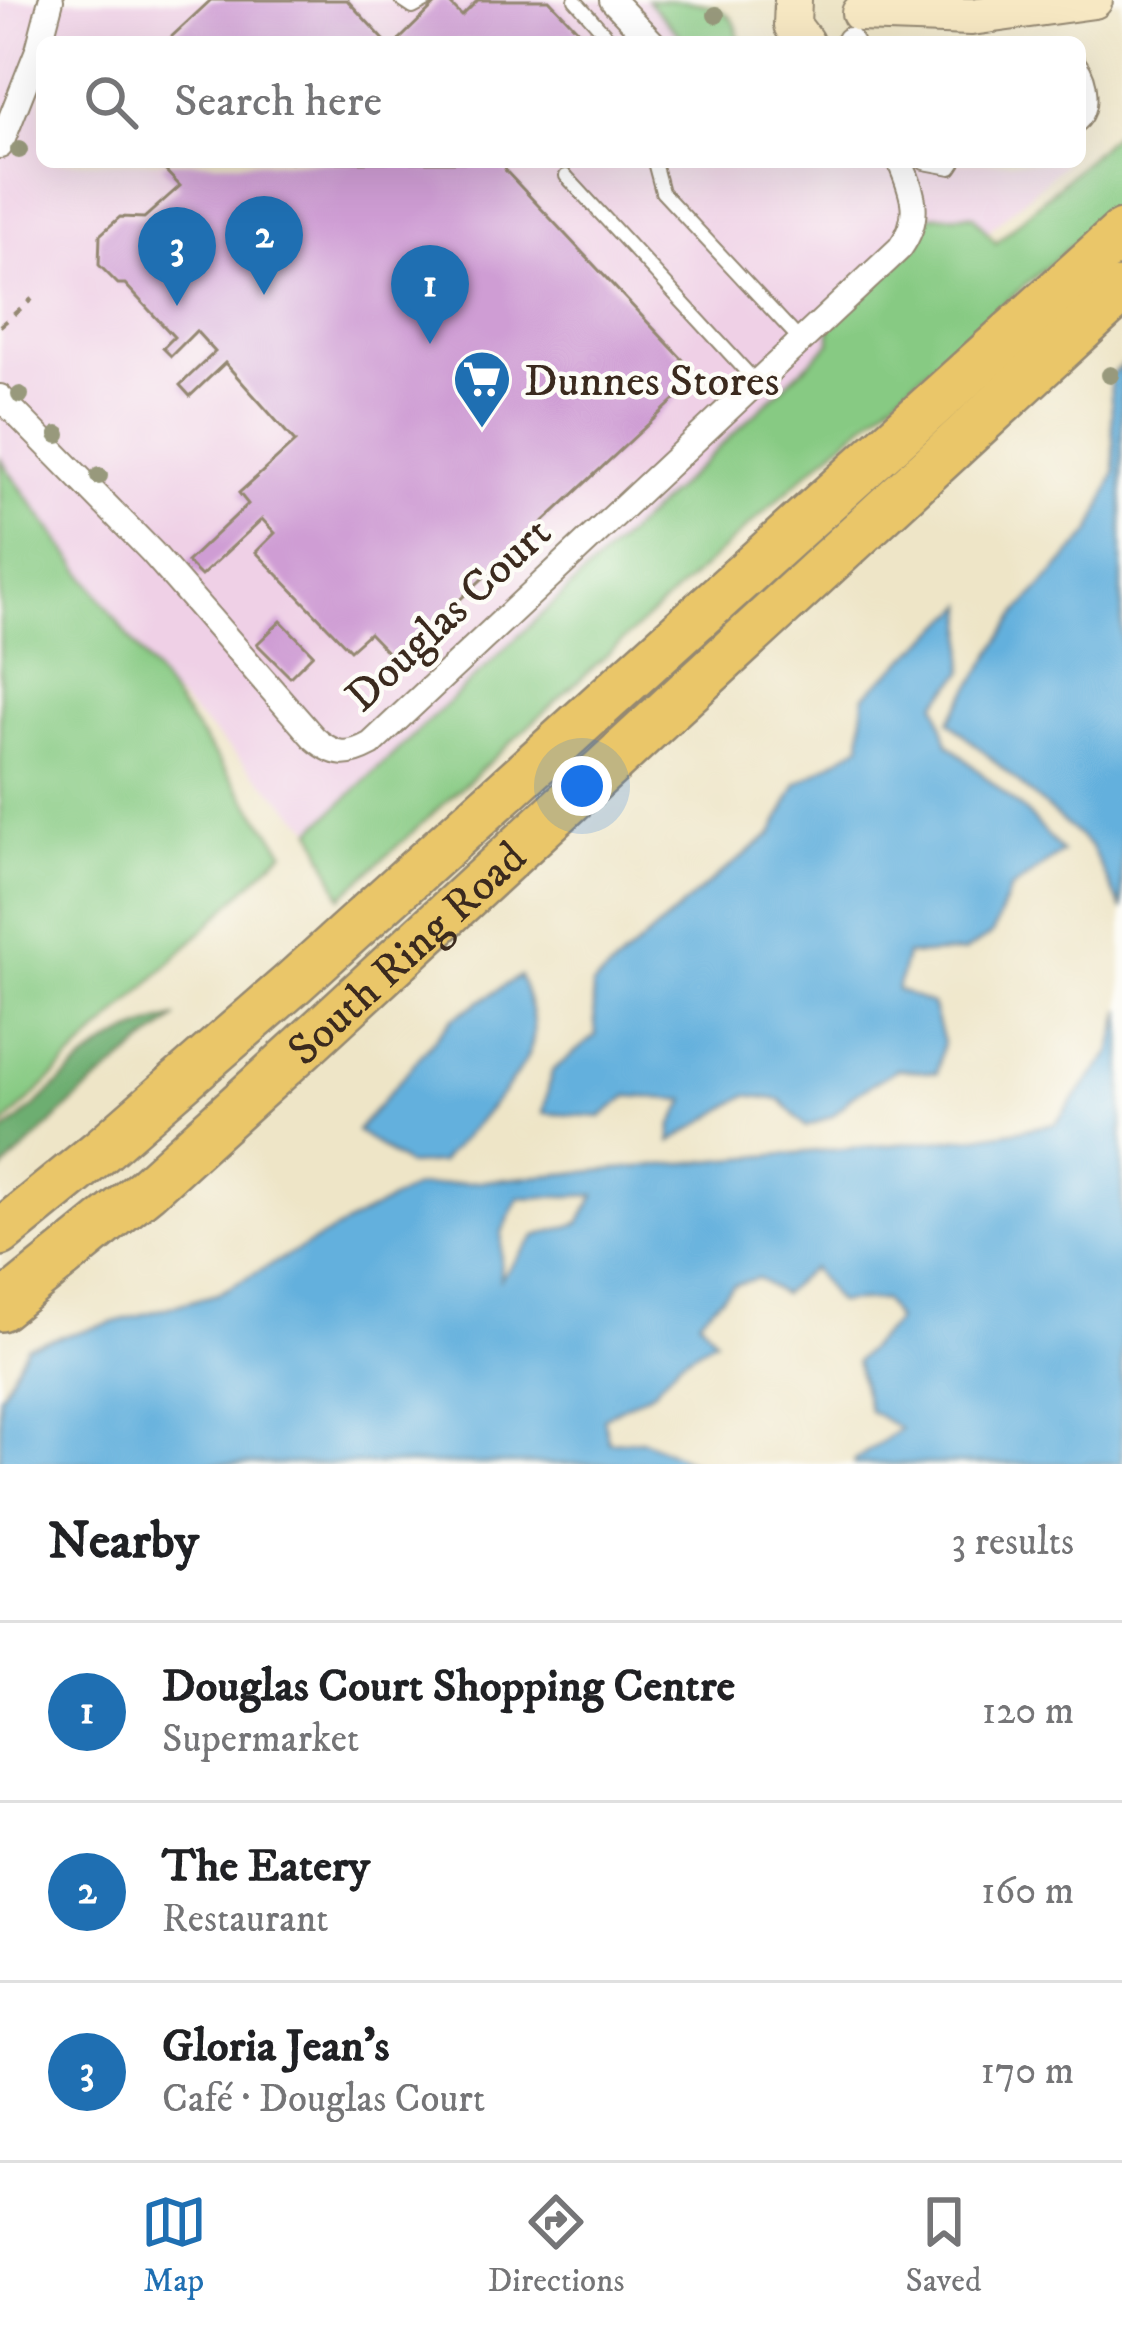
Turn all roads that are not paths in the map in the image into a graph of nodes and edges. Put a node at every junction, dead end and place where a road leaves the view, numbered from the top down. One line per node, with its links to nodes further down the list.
1 (51, 0): 8 (street)
2 (428, 0): 6 (lane)
3 (574, 0): 9 (lane)
4 (612, 0): 10 (street)
5 (1094, 0): 7 (main road)
6 (403, 2)
7 (852, 27)
8 (42, 36)
9 (607, 36)
10 (646, 36)
11 (36, 55): 14 (street)
12 (1086, 71): 13 (lane)
13 (1086, 118)
14 (0, 146)
15 (656, 168): 20 (lane)
16 (903, 168): 20 (street, Douglas Court)
17 (566, 176): 21 (lane)
18 (1122, 233): 25 (highway, South Ring Road)
19 (1122, 291): 26 (highway, South Ring Road)
20 (800, 340): 21 (street, Douglas Court)
21 (756, 382): 24 (street, Douglas Court)
22 (0, 397): 24 (street, Douglas Court)
23 (0, 419): 24 (street)
24 (34, 434)
25 (0, 1233)
26 (0, 1308)

